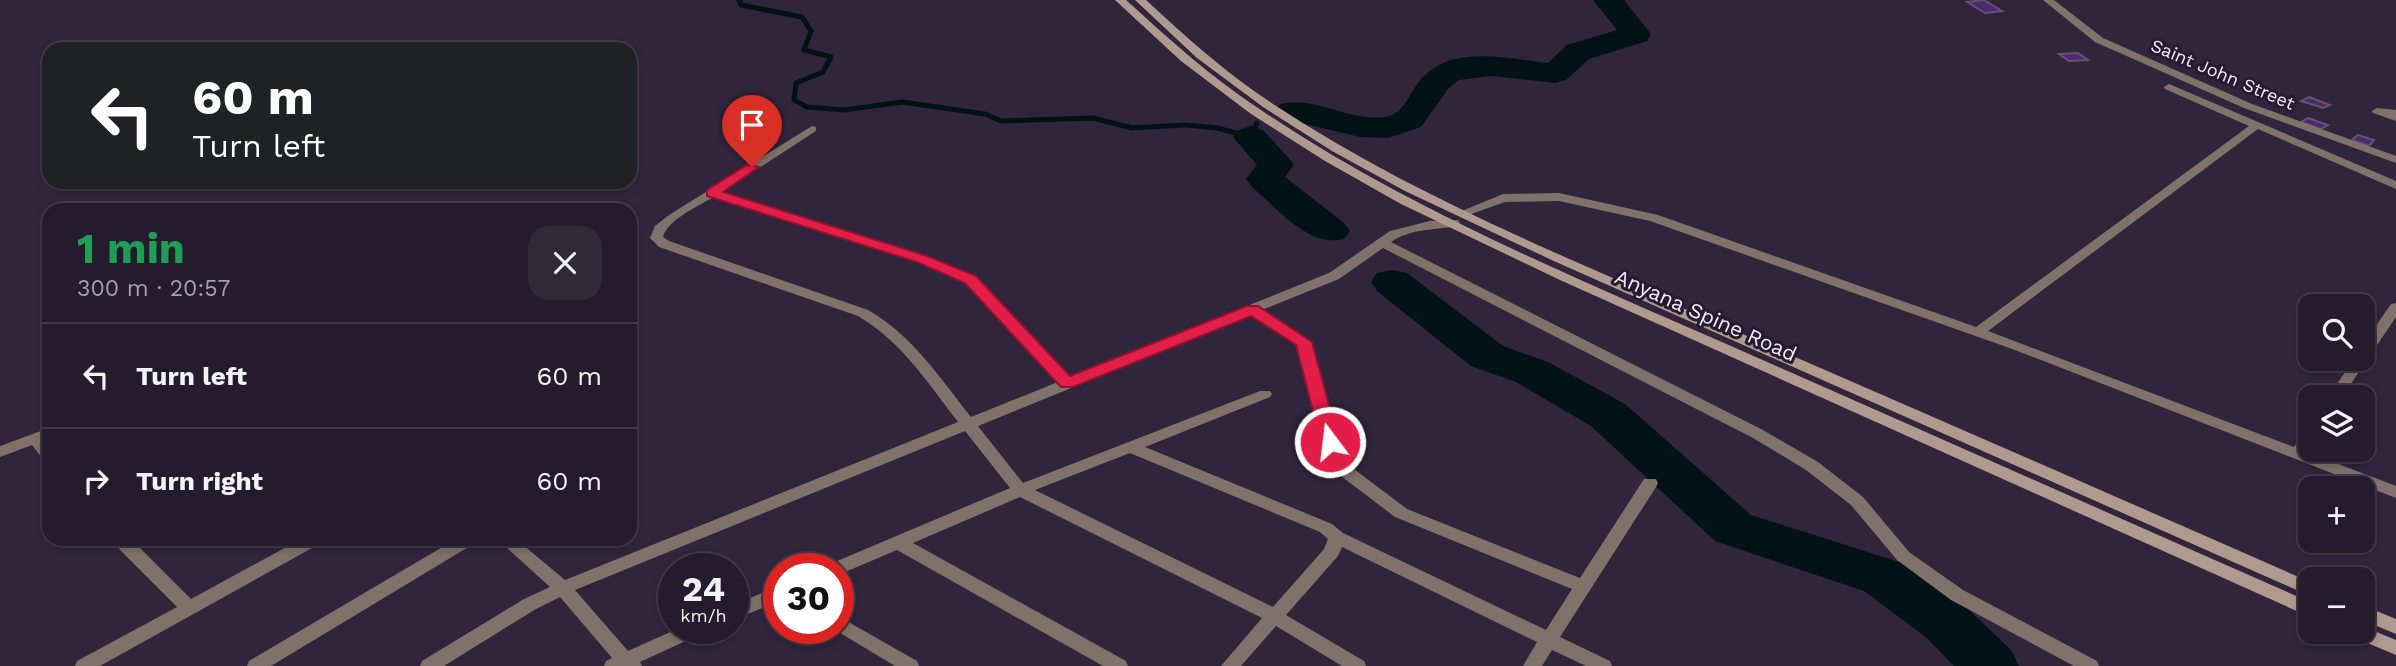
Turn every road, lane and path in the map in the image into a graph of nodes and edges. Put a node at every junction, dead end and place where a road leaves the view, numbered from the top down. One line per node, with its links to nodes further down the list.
1 (1120, 0): 10 (main road, Anyana Spine Road)
2 (1140, 0): 10 (main road, Anyana Spine Road)
3 (2048, 0): 7 (street, Saint John Street)
4 (2169, 87): 5 (street)
5 (2258, 124): 8 (street); 14 (street)
6 (812, 129): 9 (street)
7 (2396, 160)
8 (2396, 185)
9 (712, 193): 16 (street); 18 (street)
10 (1458, 218): 11 (street); 14 (street); 33 (main road, Anyana Spine Road); 36 (main road, Anyana Spine Road)
11 (1382, 242): 13 (street); 56 (street)
12 (2396, 307): 15 (street)
13 (1253, 310): 16 (street); 34 (street)
14 (1978, 332): 22 (street)
15 (2375, 338)
16 (1067, 383): 18 (street)
17 (1265, 394): 20 (street)
18 (969, 422): 24 (street); 35 (street)
19 (42, 435): 21 (street)
20 (1128, 446): 24 (street); 26 (street)
21 (0, 452)
22 (2297, 454): 25 (street)
23 (1650, 484): 34 (street)
24 (1020, 490): 27 (street); 38 (street)
25 (2396, 492)
26 (1337, 537): 38 (street); 42 (street)
27 (897, 542): 32 (street); 51 (street)
28 (127, 546): 37 (street)
29 (302, 546): 37 (street)
30 (457, 546): 48 (street)
31 (513, 546): 35 (street)
32 (854, 561)
33 (2298, 584)
34 (1583, 586): 42 (street)
35 (563, 588): 46 (street); 49 (street)
36 (2298, 605)
37 (189, 608): 47 (street)
38 (1275, 617): 52 (street); 53 (street)
39 (2375, 618): 40 (main road)
40 (2396, 627)
41 (854, 633): 50 (street)
42 (1548, 639): 54 (street); 55 (street)
43 (2375, 639): 45 (main road)
44 (664, 644): 46 (street)
45 (2396, 648)
46 (623, 664)
47 (84, 666)
48 (256, 666)
49 (429, 666)
50 (910, 666)
51 (1119, 666)
52 (1230, 666)
53 (1357, 666)
54 (1532, 666)
55 (1603, 666)
56 (2090, 666)

